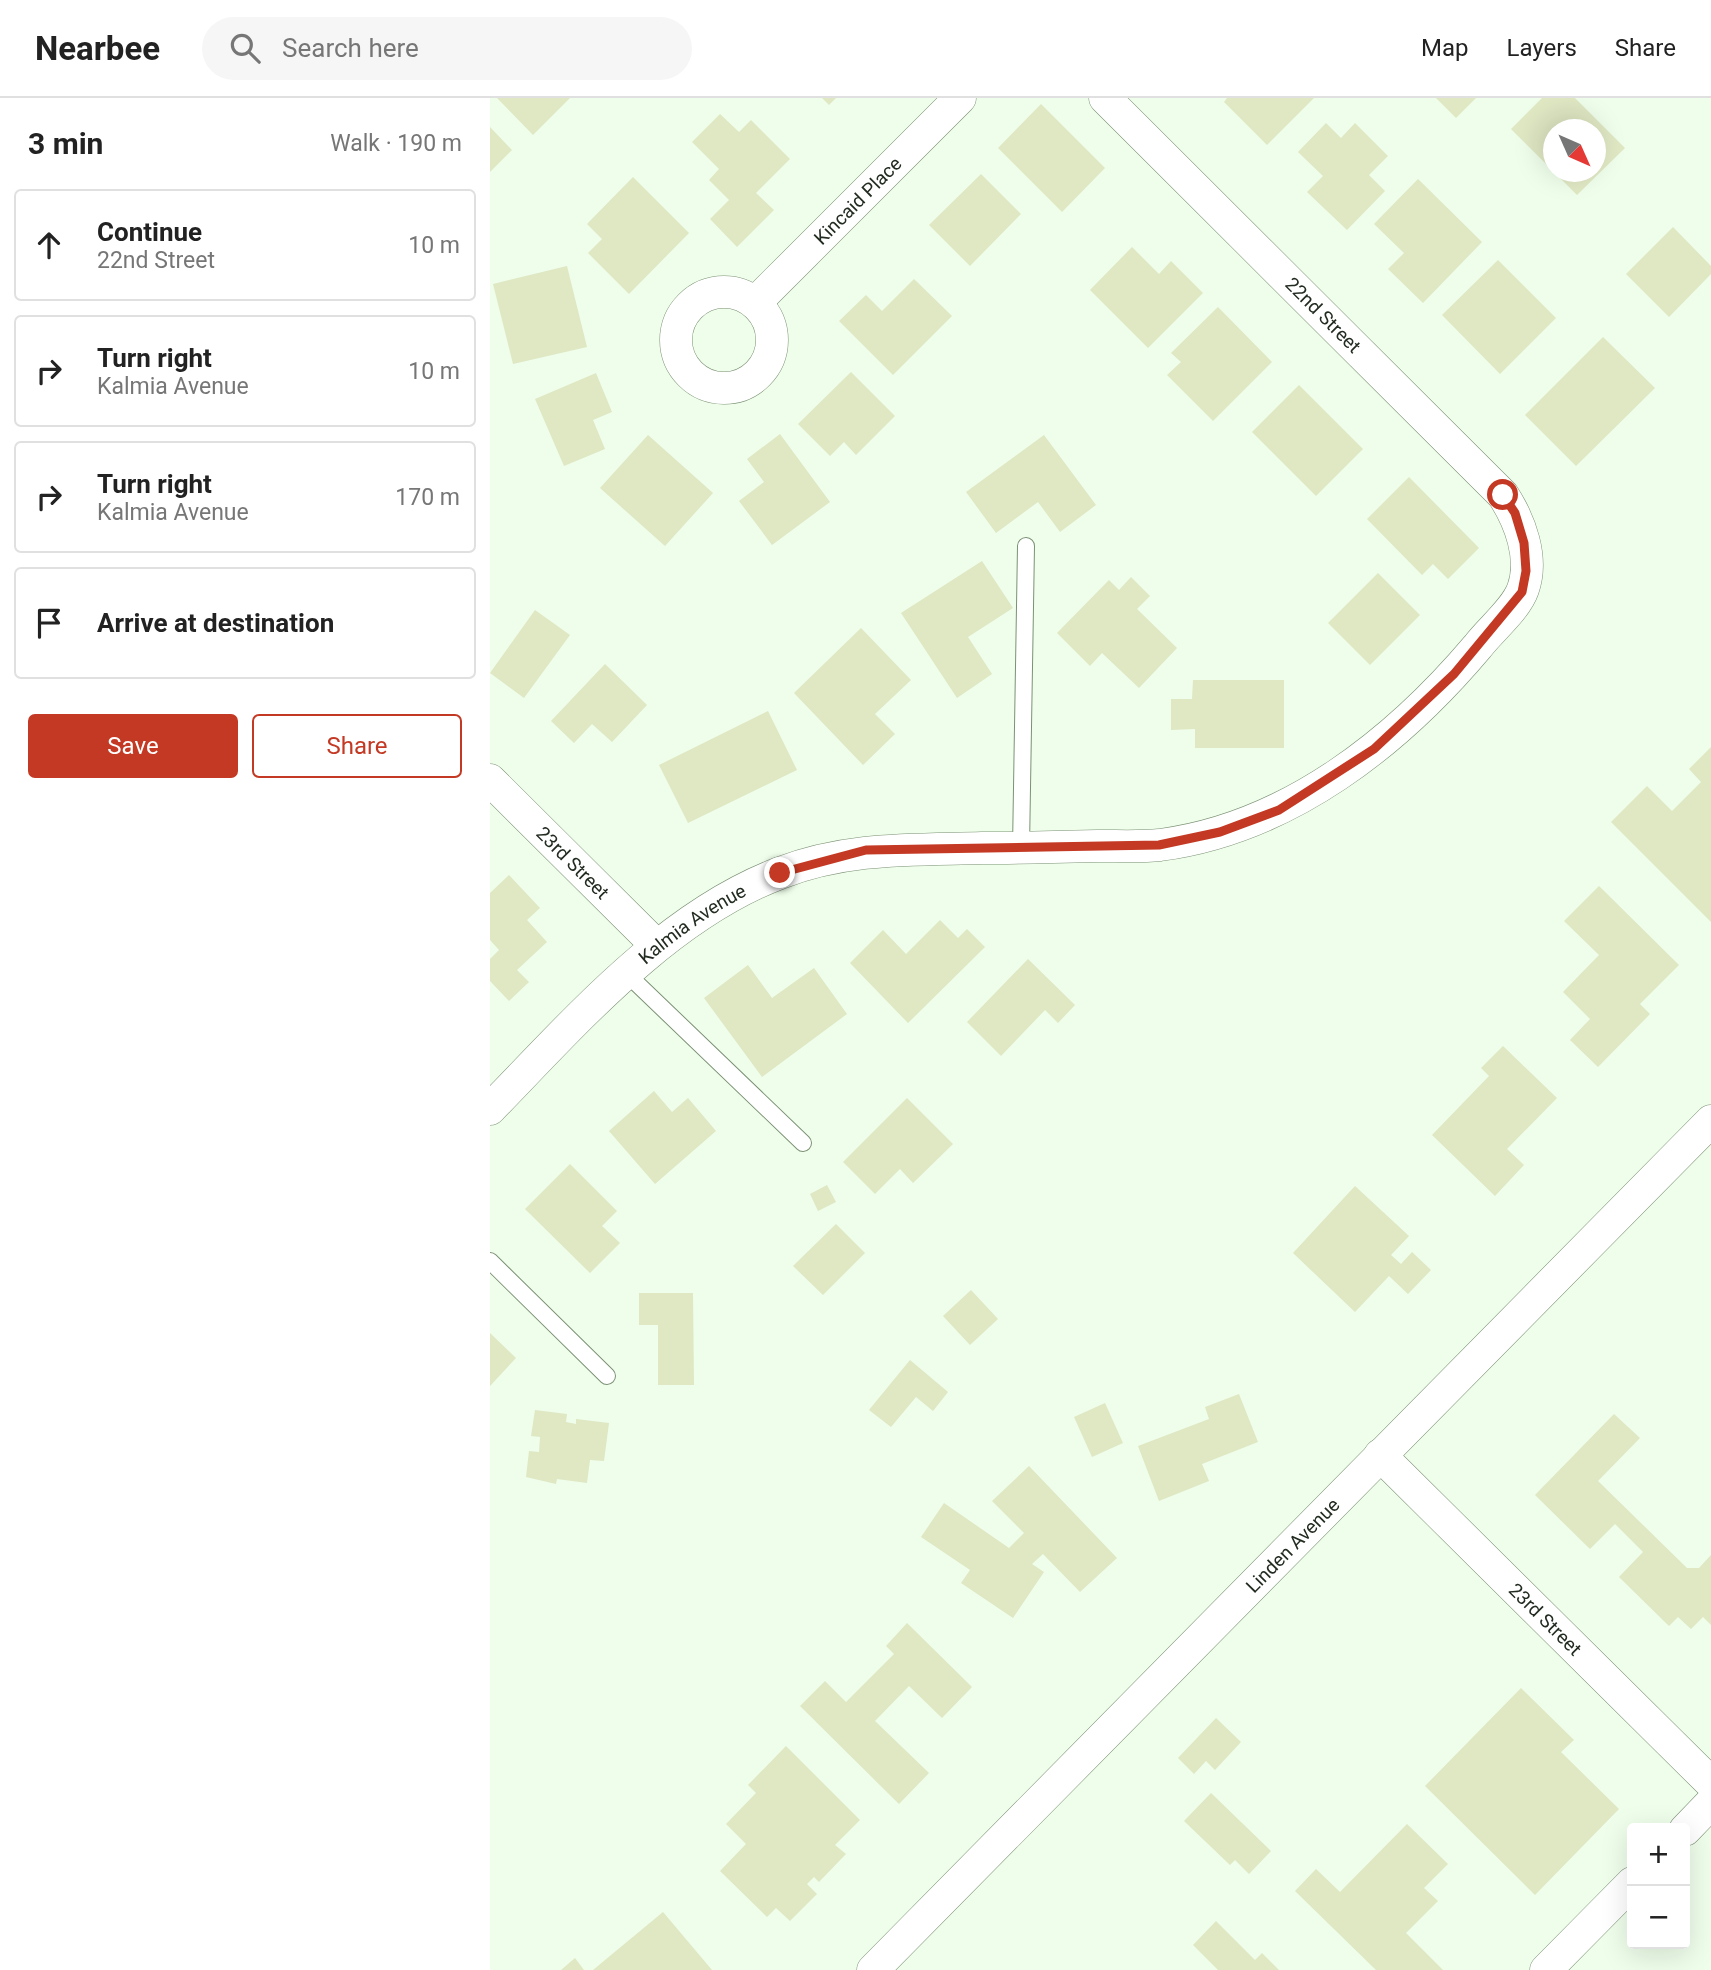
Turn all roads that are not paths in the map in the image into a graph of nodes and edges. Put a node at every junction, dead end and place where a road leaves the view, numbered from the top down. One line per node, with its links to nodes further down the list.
1 (960, 98): 3 (street, Kincaid Place)
2 (1105, 98): 4 (street, 22nd Street)
3 (755, 303)
4 (1524, 543): 7 (street, Kalmia Avenue)
5 (1026, 546): 7 (lane)
6 (490, 780): 8 (street, 23rd Street)
7 (1021, 848): 8 (street, Kalmia Avenue)
8 (656, 945): 9 (street, Kalmia Avenue)
9 (627, 974): 10 (street, Kalmia Avenue); 12 (lane)
10 (490, 1109)
11 (1711, 1121): 15 (street, Linden Avenue)
12 (803, 1143)
13 (490, 1261): 14 (lane)
14 (607, 1376)
15 (1380, 1455): 16 (street, 23rd Street); 20 (street, Linden Avenue)
16 (1711, 1783)
17 (1711, 1803): 18 (street)
18 (1690, 1825)
19 (1629, 1886): 21 (street)
20 (873, 1970)
21 (1546, 1970)

